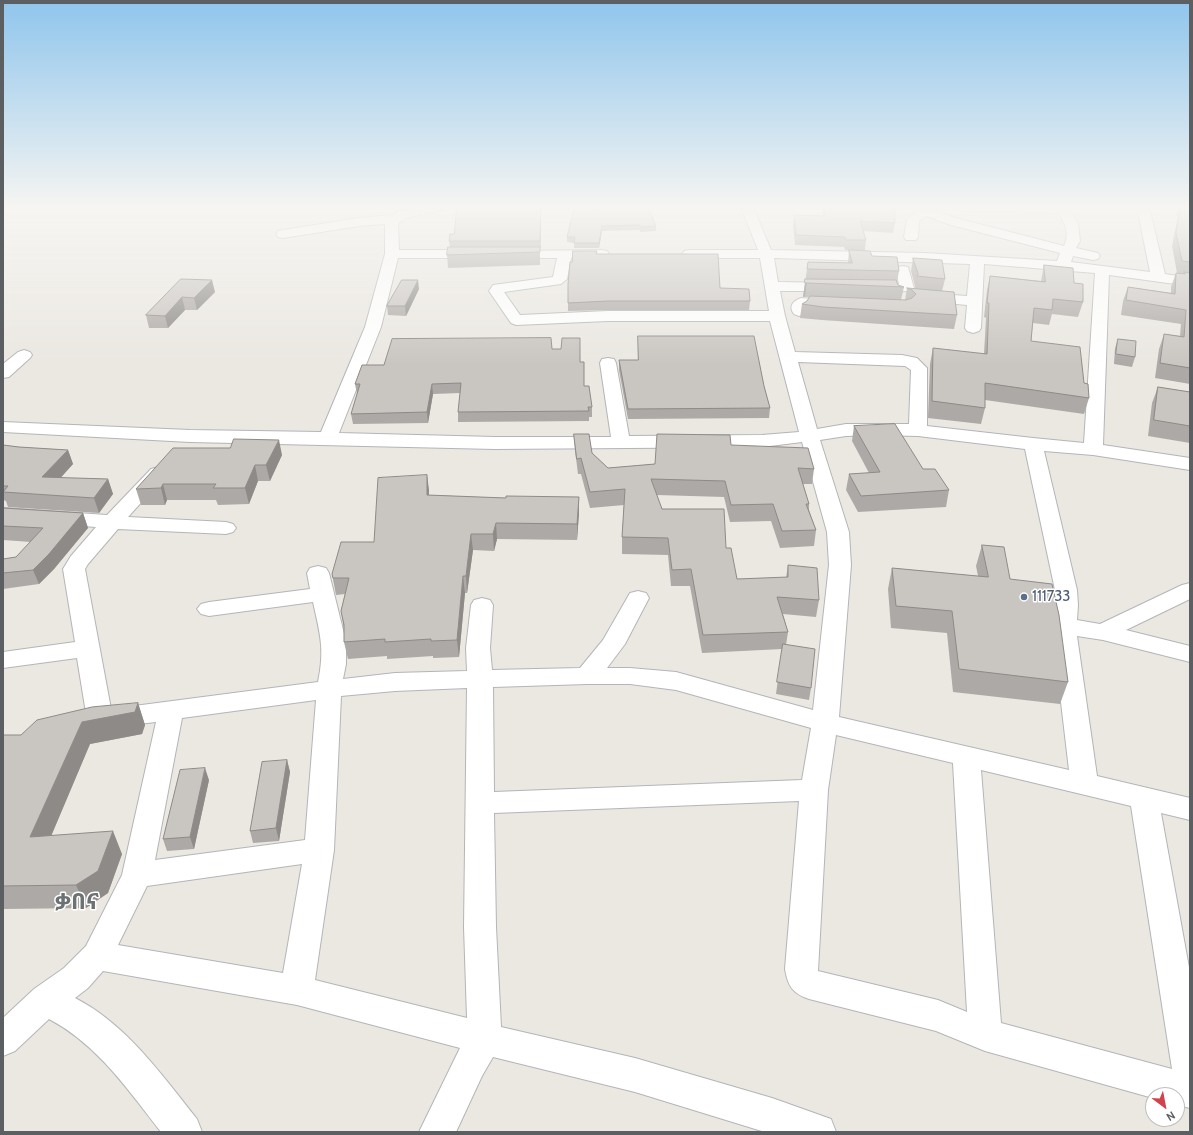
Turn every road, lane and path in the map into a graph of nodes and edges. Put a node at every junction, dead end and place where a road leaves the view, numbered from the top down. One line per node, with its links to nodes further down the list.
1 (390, 260): 31 (street)
2 (564, 260): 21 (street)
3 (767, 260): 16 (street)
4 (957, 260): 8 (street)
5 (1065, 260): 11 (street)
6 (1093, 260): 9 (street)
7 (1154, 260): 14 (street)
8 (977, 261): 11 (street); 18 (street)
9 (1101, 263): 11 (street); 14 (street); 34 (street)
10 (875, 265): 12 (street)
11 (1064, 265)
12 (846, 266)
13 (903, 270): 17 (street)
14 (1158, 276): 15 (street)
15 (1190, 282)
16 (772, 286): 17 (street); 21 (street)
17 (902, 295): 18 (street)
18 (975, 301): 22 (street)
19 (851, 305): 20 (street)
20 (799, 312)
21 (777, 316): 24 (street)
22 (973, 328)
23 (24, 355): 26 (street)
24 (788, 357): 28 (street); 29 (street)
25 (608, 363): 32 (street)
26 (3, 373)
27 (3, 427): 30 (street)
28 (918, 430): 29 (street); 33 (street)
29 (809, 435): 32 (street); 52 (street)
30 (190, 436): 31 (street); 37 (street)
31 (328, 438): 32 (street)
32 (621, 442)
33 (1033, 444): 34 (street); 43 (street)
34 (1093, 449): 35 (street)
35 (1190, 464)
36 (3, 514): 37 (street)
37 (112, 522): 38 (street); 45 (street)
38 (226, 528)
39 (1190, 590): 44 (street)
40 (638, 598): 48 (street)
41 (482, 605): 49 (street)
42 (209, 609): 50 (street)
43 (1064, 626): 44 (street); 54 (street)
44 (1103, 632): 46 (street)
45 (88, 648): 47 (street); 51 (street)
46 (1190, 654)
47 (3, 660)
48 (587, 676): 49 (street); 52 (street)
49 (480, 679): 50 (street); 57 (street)
50 (329, 689): 51 (street); 59 (street)
51 (171, 711): 60 (street)
52 (825, 723): 53 (street); 55 (street)
53 (966, 756): 54 (street); 64 (street)
54 (1084, 784): 56 (street)
55 (814, 790): 57 (street); 64 (street)
56 (1144, 797): 58 (street); 67 (street)
57 (480, 803): 65 (street)
58 (1190, 809)
59 (319, 850): 60 (street); 62 (street)
60 (137, 875): 61 (street)
61 (97, 956): 62 (street); 63 (street)
62 (297, 990): 65 (street)
63 (46, 1000): 66 (street); 69 (street)
64 (985, 1035): 68 (street)
65 (485, 1039): 70 (street); 71 (street)
66 (3, 1040)
67 (1190, 1069)
68 (1190, 1091)
69 (184, 1132)
70 (437, 1132)
71 (818, 1132)

